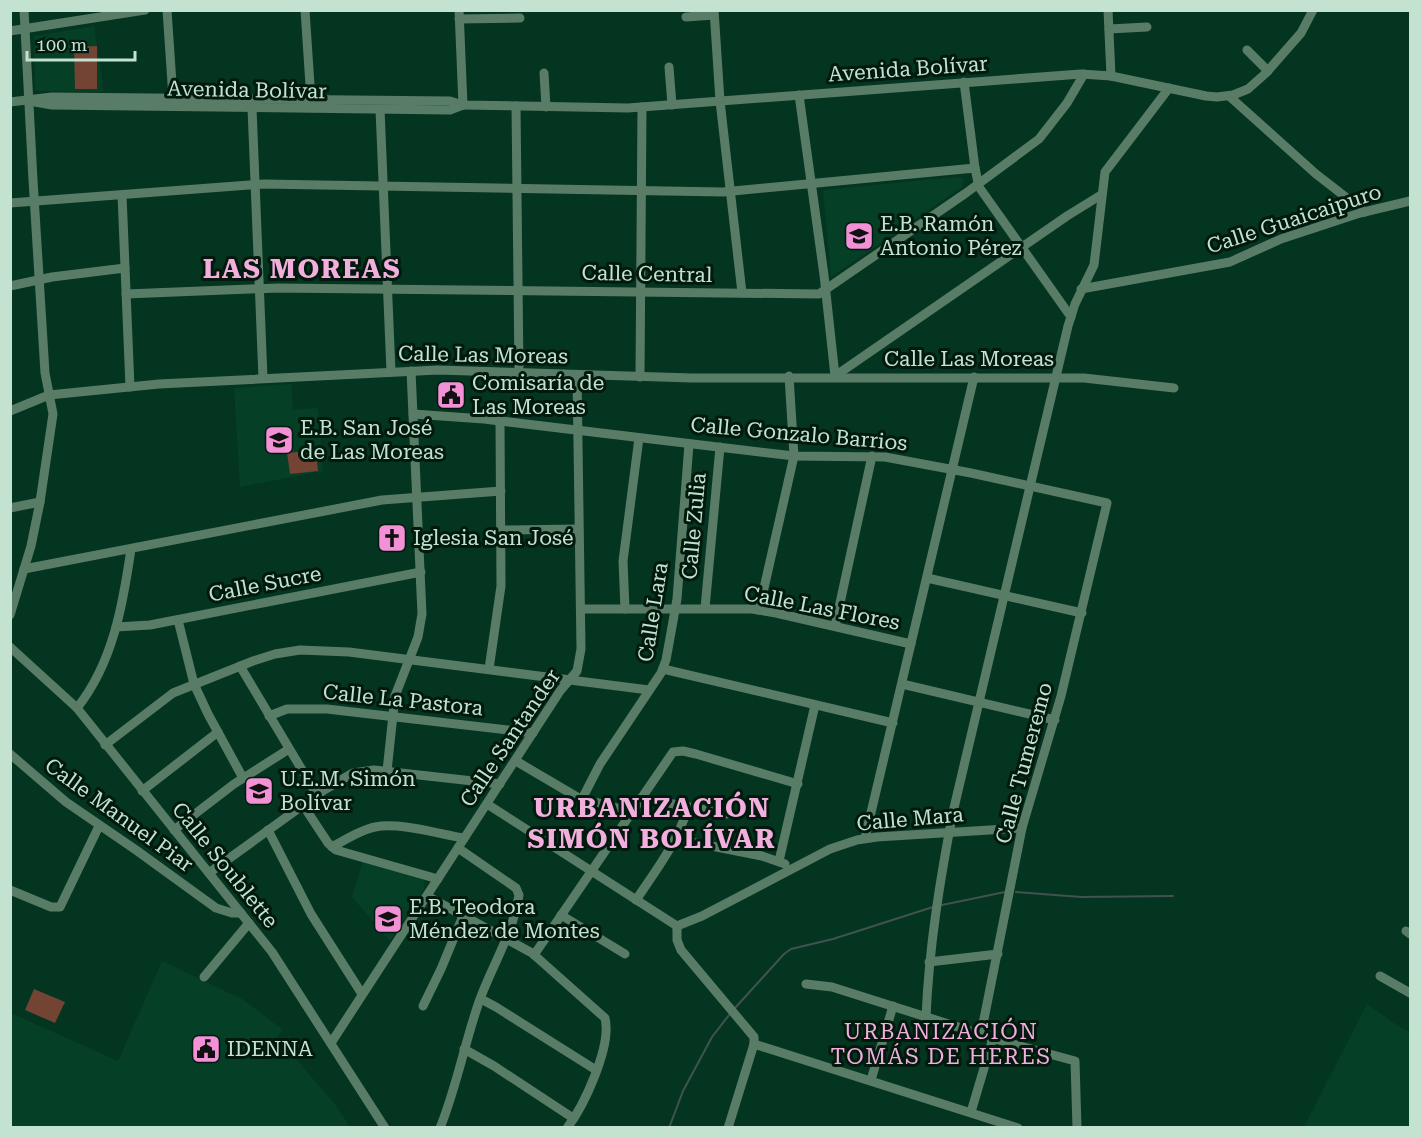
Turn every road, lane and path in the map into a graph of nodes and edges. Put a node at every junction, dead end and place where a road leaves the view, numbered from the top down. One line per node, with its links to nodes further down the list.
1 (24, 10): 12 (street)
2 (145, 10): 12 (street)
3 (167, 10): 25 (street)
4 (305, 10): 26 (street)
5 (1108, 10): 13 (street)
6 (1313, 10): 17 (street, Avenida Bolívar)
7 (714, 13): 9 (street); 28 (street)
8 (459, 15): 10 (street); 30 (street)
9 (686, 17)
10 (520, 18)
11 (1147, 27): 13 (street)
12 (25, 29): 14 (street); 27 (street)
13 (1109, 29): 20 (street)
14 (10, 31)
15 (1247, 50): 17 (street)
16 (669, 67): 31 (street)
17 (1268, 71): 24 (street, Avenida Bolívar)
18 (544, 73): 33 (street)
19 (1084, 74): 20 (street, Avenida Bolívar); 21 (street, Avenida Bolívar); 40 (street, Calle Central)
20 (1111, 76): 22 (street, Avenida Bolívar)
21 (964, 82): 23 (street, Avenida Bolívar); 37 (street)
22 (1169, 88): 24 (street, Avenida Bolívar); 46 (street)
23 (799, 95): 28 (street, Avenida Bolívar); 39 (street)
24 (1228, 96): 50 (street)
25 (173, 98): 26 (street, Avenida Bolívar); 27 (street, Avenida Bolívar)
26 (311, 100): 30 (street, Avenida Bolívar)
27 (29, 101): 29 (street, Avenida Bolívar); 35 (street, Avenida Bolívar); 47 (street)
28 (720, 101): 31 (street, Avenida Bolívar); 44 (street)
29 (10, 102)
30 (463, 105): 32 (street, Avenida Bolívar); 36 (street, Avenida Bolívar)
31 (672, 105): 34 (street, Avenida Bolívar)
32 (516, 106): 33 (street, Avenida Bolívar); 42 (street)
33 (546, 107): 34 (street, Avenida Bolívar)
34 (642, 107): 43 (street)
35 (252, 108): 36 (street, Avenida Bolívar); 38 (street)
36 (380, 109): 41 (street)
37 (975, 168): 39 (street); 40 (street)
38 (255, 184): 41 (street); 45 (street); 56 (street)
39 (811, 184): 44 (street); 59 (street)
40 (978, 184): 51 (street); 59 (street, Calle Central)
41 (383, 186): 42 (street); 55 (street)
42 (516, 188): 43 (street); 58 (street)
43 (643, 191): 44 (street); 60 (street)
44 (732, 192): 61 (street)
45 (122, 195): 47 (street); 52 (street)
46 (1101, 195): 51 (street); 57 (street)
47 (34, 201): 49 (street); 53 (street)
48 (1410, 201): 50 (street, Calle Guaicaipuro)
49 (10, 203)
50 (1365, 212): 57 (street, Calle Guaicaipuro)
51 (1022, 248): 63 (street); 70 (street)
52 (125, 268): 53 (street); 62 (street)
53 (39, 281): 54 (street); 76 (street)
54 (10, 286)
55 (387, 288): 56 (street, Calle Central); 58 (street, Calle Central); 65 (street)
56 (260, 289): 62 (street, Calle Central); 72 (street)
57 (1081, 289): 63 (street)
58 (517, 291): 60 (street, Calle Central); 66 (street)
59 (826, 291): 61 (street, Calle Central); 70 (street)
60 (642, 292): 61 (street, Calle Central); 68 (street)
61 (742, 293)
62 (126, 294): 74 (street)
63 (1071, 317): 73 (street)
64 (411, 371): 65 (street, Calle Las Moreas); 66 (street, Calle Las Moreas); 78 (street)
65 (391, 372): 72 (street, Calle Las Moreas)
66 (519, 372): 67 (street, Calle Las Moreas)
67 (577, 375): 68 (street, Calle Las Moreas); 80 (street, Calle Santander)
68 (640, 376): 69 (street, Calle Las Moreas)
69 (789, 376): 70 (street, Calle Las Moreas); 84 (street)
70 (835, 376): 71 (street, Calle Las Moreas)
71 (974, 377): 73 (street, Calle Las Moreas); 86 (street)
72 (262, 378): 74 (street, Calle Las Moreas)
73 (1057, 378): 75 (street, Calle Las Moreas); 87 (street)
74 (130, 387): 76 (street, Calle Las Moreas)
75 (1174, 388)
76 (49, 395): 77 (street, Calle Las Moreas); 90 (street)
77 (10, 411)
78 (413, 414): 79 (street, Calle Gonzalo Barrios); 89 (street)
79 (500, 421): 80 (street, Calle Gonzalo Barrios); 88 (street)
80 (577, 431): 81 (street, Calle Gonzalo Barrios); 93 (street, Calle Santander)
81 (639, 438): 82 (street, Calle Gonzalo Barrios); 103 (street)
82 (689, 444): 83 (street, Calle Gonzalo Barrios); 100 (street, Calle Lara)
83 (720, 447): 84 (street, Calle Gonzalo Barrios); 101 (street, Calle Zulia)
84 (794, 456): 85 (street, Calle Gonzalo Barrios); 104 (street)
85 (872, 456): 86 (street, Calle Gonzalo Barrios); 108 (street)
86 (953, 469): 87 (street, Calle Gonzalo Barrios); 98 (street)
87 (1031, 486): 91 (street, Calle Gonzalo Barrios); 99 (street)
88 (501, 491): 89 (street); 94 (street)
89 (417, 496): 95 (street); 97 (street)
90 (40, 502): 92 (street); 96 (street)
91 (1107, 503): 105 (street, Calle Tumeremo)
92 (10, 508)
93 (578, 529): 94 (street); 102 (street, Calle Santander)
94 (502, 530): 114 (street)
95 (131, 549): 96 (street); 109 (street)
96 (24, 570): 106 (street)
97 (421, 573): 107 (street, Calle Sucre); 112 (street)
98 (927, 578): 99 (street); 110 (street)
99 (1004, 595): 105 (street); 120 (street)
100 (675, 608): 101 (street, Calle Las Flores); 103 (street, Calle Las Flores); 115 (street, Calle Lara)
101 (705, 608): 104 (street, Calle Las Flores)
102 (581, 609): 103 (street, Calle Las Flores); 116 (street, Calle Santander)
103 (625, 609)
104 (759, 610): 108 (street, Calle Las Flores)
105 (1082, 613): 125 (street, Calle Tumeremo)
106 (10, 615)
107 (178, 620): 109 (street, Calle Sucre); 117 (street)
108 (835, 626): 110 (street, Calle Las Flores)
109 (116, 627): 122 (street)
110 (911, 644): 118 (street)
111 (10, 647): 122 (street, Calle Soublette)
112 (410, 659): 113 (street); 114 (street); 124 (street)
113 (240, 666): 117 (street); 123 (street)
114 (489, 669): 116 (street)
115 (663, 669): 119 (street, Calle Lara); 121 (street)
116 (570, 679): 119 (street); 128 (street, Calle Santander)
117 (194, 684): 127 (street); 129 (street)
118 (902, 684): 120 (street); 126 (street)
119 (649, 690): 140 (street, Calle Lara)
120 (979, 702): 125 (street); 150 (street)
121 (815, 705): 126 (street); 136 (street)
122 (77, 708): 129 (street, Calle Soublette)
123 (269, 716): 124 (street, Calle La Pastora); 130 (street)
124 (392, 716): 128 (street, Calle La Pastora); 133 (street)
125 (1055, 720): 147 (street, Calle Tumeremo)
126 (893, 723): 152 (street)
127 (218, 732): 134 (street); 137 (street)
128 (533, 733): 132 (street, Calle Santander)
129 (105, 745): 137 (street, Calle Soublette)
130 (289, 749): 134 (street); 138 (street)
131 (10, 754): 146 (street, Calle Manuel Piar)
132 (516, 761): 135 (street, Calle Santander); 140 (street)
133 (387, 771): 135 (street); 138 (street)
134 (243, 778): 148 (street)
135 (500, 784): 141 (street, Calle Santander)
136 (798, 784): 139 (street); 156 (street)
137 (142, 791): 148 (street, Calle Soublette)
138 (318, 795): 142 (street)
139 (641, 798): 143 (street); 144 (street)
140 (582, 799): 144 (street)
141 (487, 804): 151 (street, Calle Santander); 158 (street)
142 (303, 805): 149 (street); 154 (street)
143 (688, 807): 145 (street); 153 (street)
144 (632, 812): 158 (street)
145 (727, 814)
146 (99, 826): 161 (street); 164 (street, Calle Manuel Piar)
147 (1022, 828): 150 (street, Calle Mara); 171 (street, Calle Tumeremo)
148 (174, 830): 159 (street, Calle Soublette)
149 (268, 830): 159 (street); 178 (street)
150 (949, 832): 152 (street, Calle Mara); 173 (street)
151 (464, 838): 154 (street); 155 (street, Calle Santander)
152 (865, 838): 157 (street, Calle Mara)
153 (676, 839): 156 (street); 163 (street)
154 (332, 847): 160 (street)
155 (458, 848): 160 (street, Calle Santander); 169 (street)
156 (779, 861): 157 (street)
157 (794, 868): 168 (street, Calle Mara)
158 (591, 872): 163 (street); 165 (street)
159 (209, 873): 164 (street, Calle Soublette)
160 (438, 879): 162 (street, Calle Santander)
161 (10, 890)
162 (427, 896): 166 (street); 178 (street, Calle Santander)
163 (636, 900): 168 (street)
164 (241, 913): 167 (street, Calle Soublette)
165 (561, 915): 170 (street); 172 (street)
166 (463, 916): 169 (street); 180 (street)
167 (249, 923): 175 (street); 185 (street, Calle Soublette)
168 (677, 926): 186 (street)
169 (507, 939): 172 (street); 179 (street)
170 (626, 954)
171 (998, 954): 173 (street); 183 (street, Calle Tumeremo)
172 (534, 955): 188 (street)
173 (929, 962): 182 (street)
174 (1380, 975): 177 (street)
175 (204, 977)
176 (806, 984): 181 (street)
177 (1410, 993)
178 (363, 994): 185 (street, Calle Santander)
179 (481, 999): 187 (street); 188 (street)
180 (423, 1006)
181 (893, 1006): 182 (street); 189 (street)
182 (926, 1017): 183 (street)
183 (981, 1034): 184 (street)
184 (993, 1038): 190 (street); 197 (street)
185 (332, 1043): 192 (street, Calle Soublette)
186 (754, 1044): 189 (street); 195 (street)
187 (464, 1049): 191 (street); 193 (street)
188 (596, 1070): 191 (street)
189 (871, 1080): 190 (street)
190 (971, 1112): 196 (street)
191 (573, 1118): 194 (street)
192 (385, 1128)
193 (440, 1128)
194 (567, 1128)
195 (728, 1128)
196 (1018, 1128)
197 (1077, 1128)

